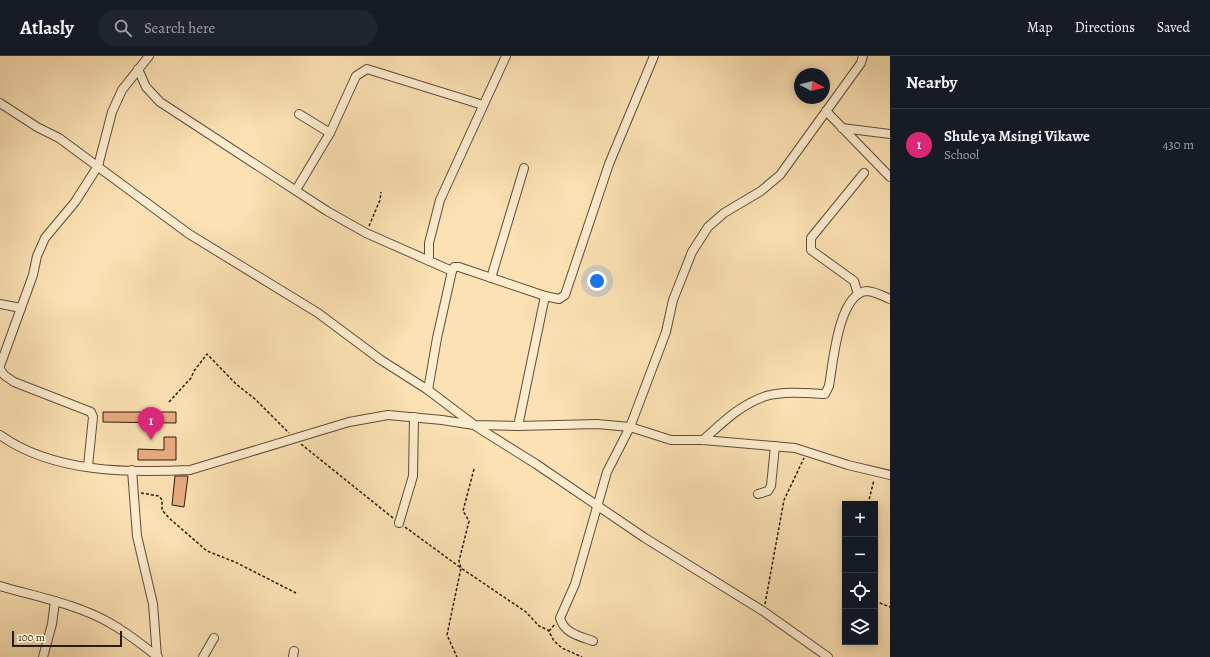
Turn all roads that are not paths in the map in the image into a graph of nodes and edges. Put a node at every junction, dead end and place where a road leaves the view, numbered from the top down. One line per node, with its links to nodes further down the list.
1 (149, 56): 5 (street)
2 (506, 56): 7 (street)
3 (654, 56): 22 (street)
4 (864, 56): 8 (street)
5 (138, 69): 13 (street); 17 (street)
6 (0, 103): 13 (street)
7 (483, 105): 11 (street); 18 (street)
8 (826, 111): 10 (street); 32 (street)
9 (299, 114): 11 (street)
10 (842, 128): 12 (street); 16 (street)
11 (330, 133): 17 (street)
12 (890, 134)
13 (98, 166): 25 (street); 28 (street)
14 (524, 168): 20 (street)
15 (864, 173): 21 (street)
16 (890, 177)
17 (296, 190): 18 (street)
18 (429, 261): 19 (street)
19 (452, 271): 20 (street); 28 (street)
20 (491, 278): 22 (street)
21 (858, 294): 23 (street); 34 (street)
22 (545, 296): 31 (street)
23 (890, 299)
24 (0, 304): 25 (street)
25 (21, 308): 26 (street)
26 (0, 366)
27 (0, 369): 36 (street)
28 (428, 390): 30 (street)
29 (414, 417): 30 (street); 37 (street); 41 (street)
30 (474, 425): 31 (street); 40 (street)
31 (518, 426): 32 (street)
32 (630, 427): 34 (street); 40 (street)
33 (0, 435): 36 (street)
34 (703, 440): 35 (street)
35 (775, 446): 38 (street); 39 (street)
36 (88, 466): 37 (street)
37 (132, 470): 47 (street)
38 (890, 475)
39 (758, 494)
40 (597, 506): 45 (street); 49 (street)
41 (399, 523)
42 (0, 586): 43 (street)
43 (54, 601): 46 (street); 47 (street)
44 (214, 638): 48 (street)
45 (593, 641)
46 (43, 657)
47 (157, 657)
48 (203, 657)
49 (828, 657)

